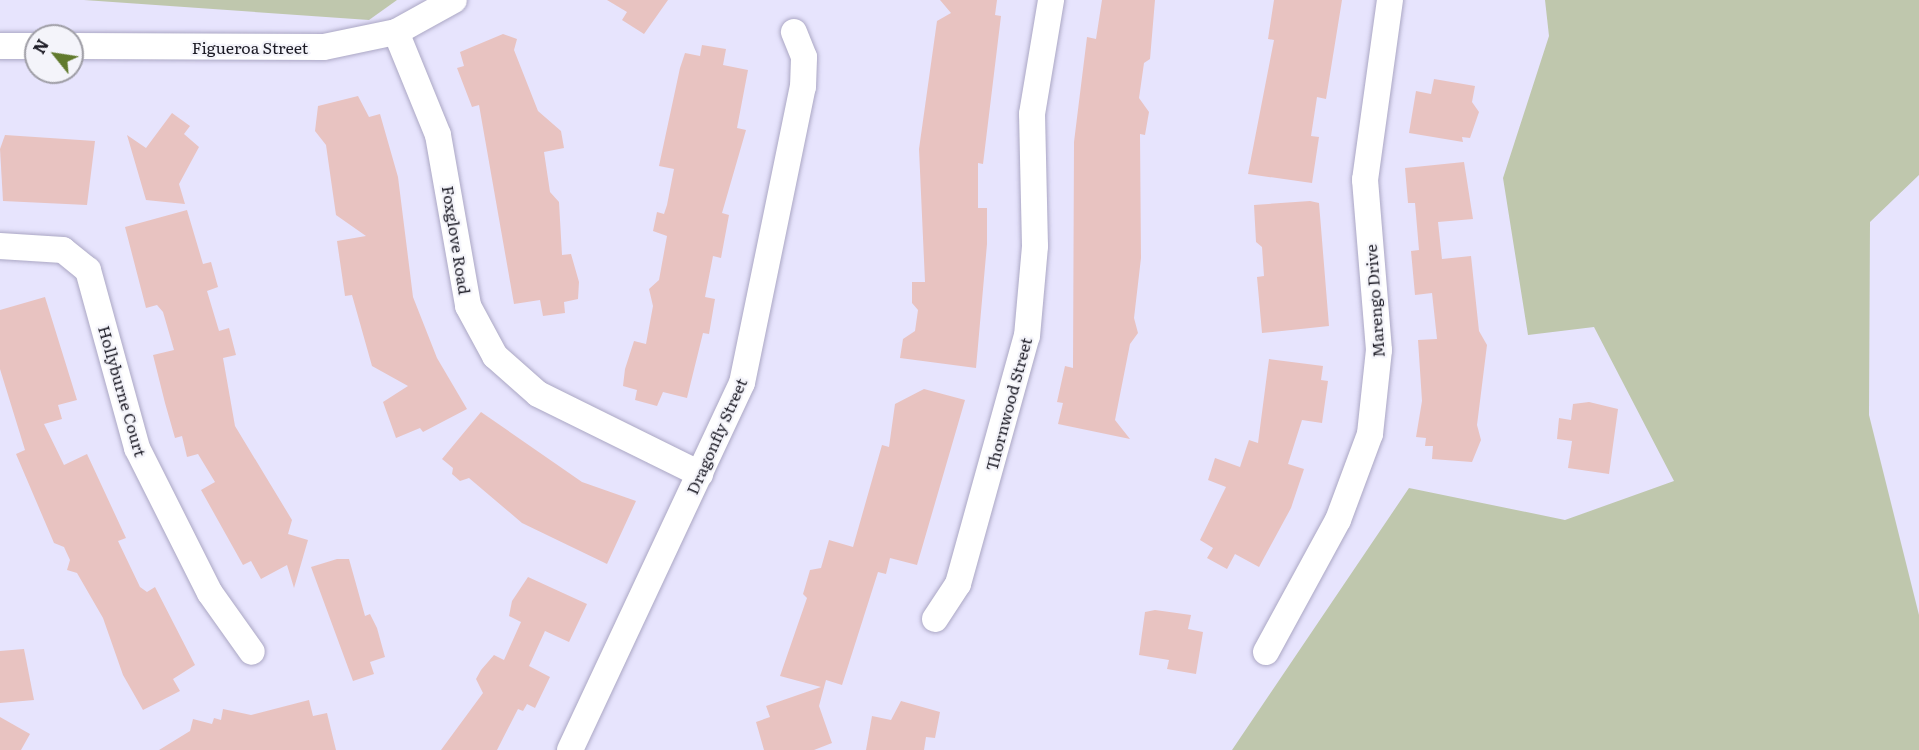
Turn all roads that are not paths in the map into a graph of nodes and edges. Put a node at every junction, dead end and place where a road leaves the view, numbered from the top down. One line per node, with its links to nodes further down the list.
1 (454, 0): 4 (street, Figueroa Street)
2 (1051, 0): 11 (street, Thornwood Street)
3 (1390, 0): 13 (street, Marengo Drive)
4 (396, 32): 8 (street, Figueroa Street); 10 (street, Foxglove Road)
5 (794, 32): 10 (street, Dragonfly Street)
6 (0, 46): 7 (street)
7 (24, 46)
8 (84, 46)
9 (0, 246): 12 (street, Hollyburne Court)
10 (700, 474): 14 (street, Dragonfly Street)
11 (935, 619)
12 (252, 652)
13 (1266, 652)
14 (570, 750)

